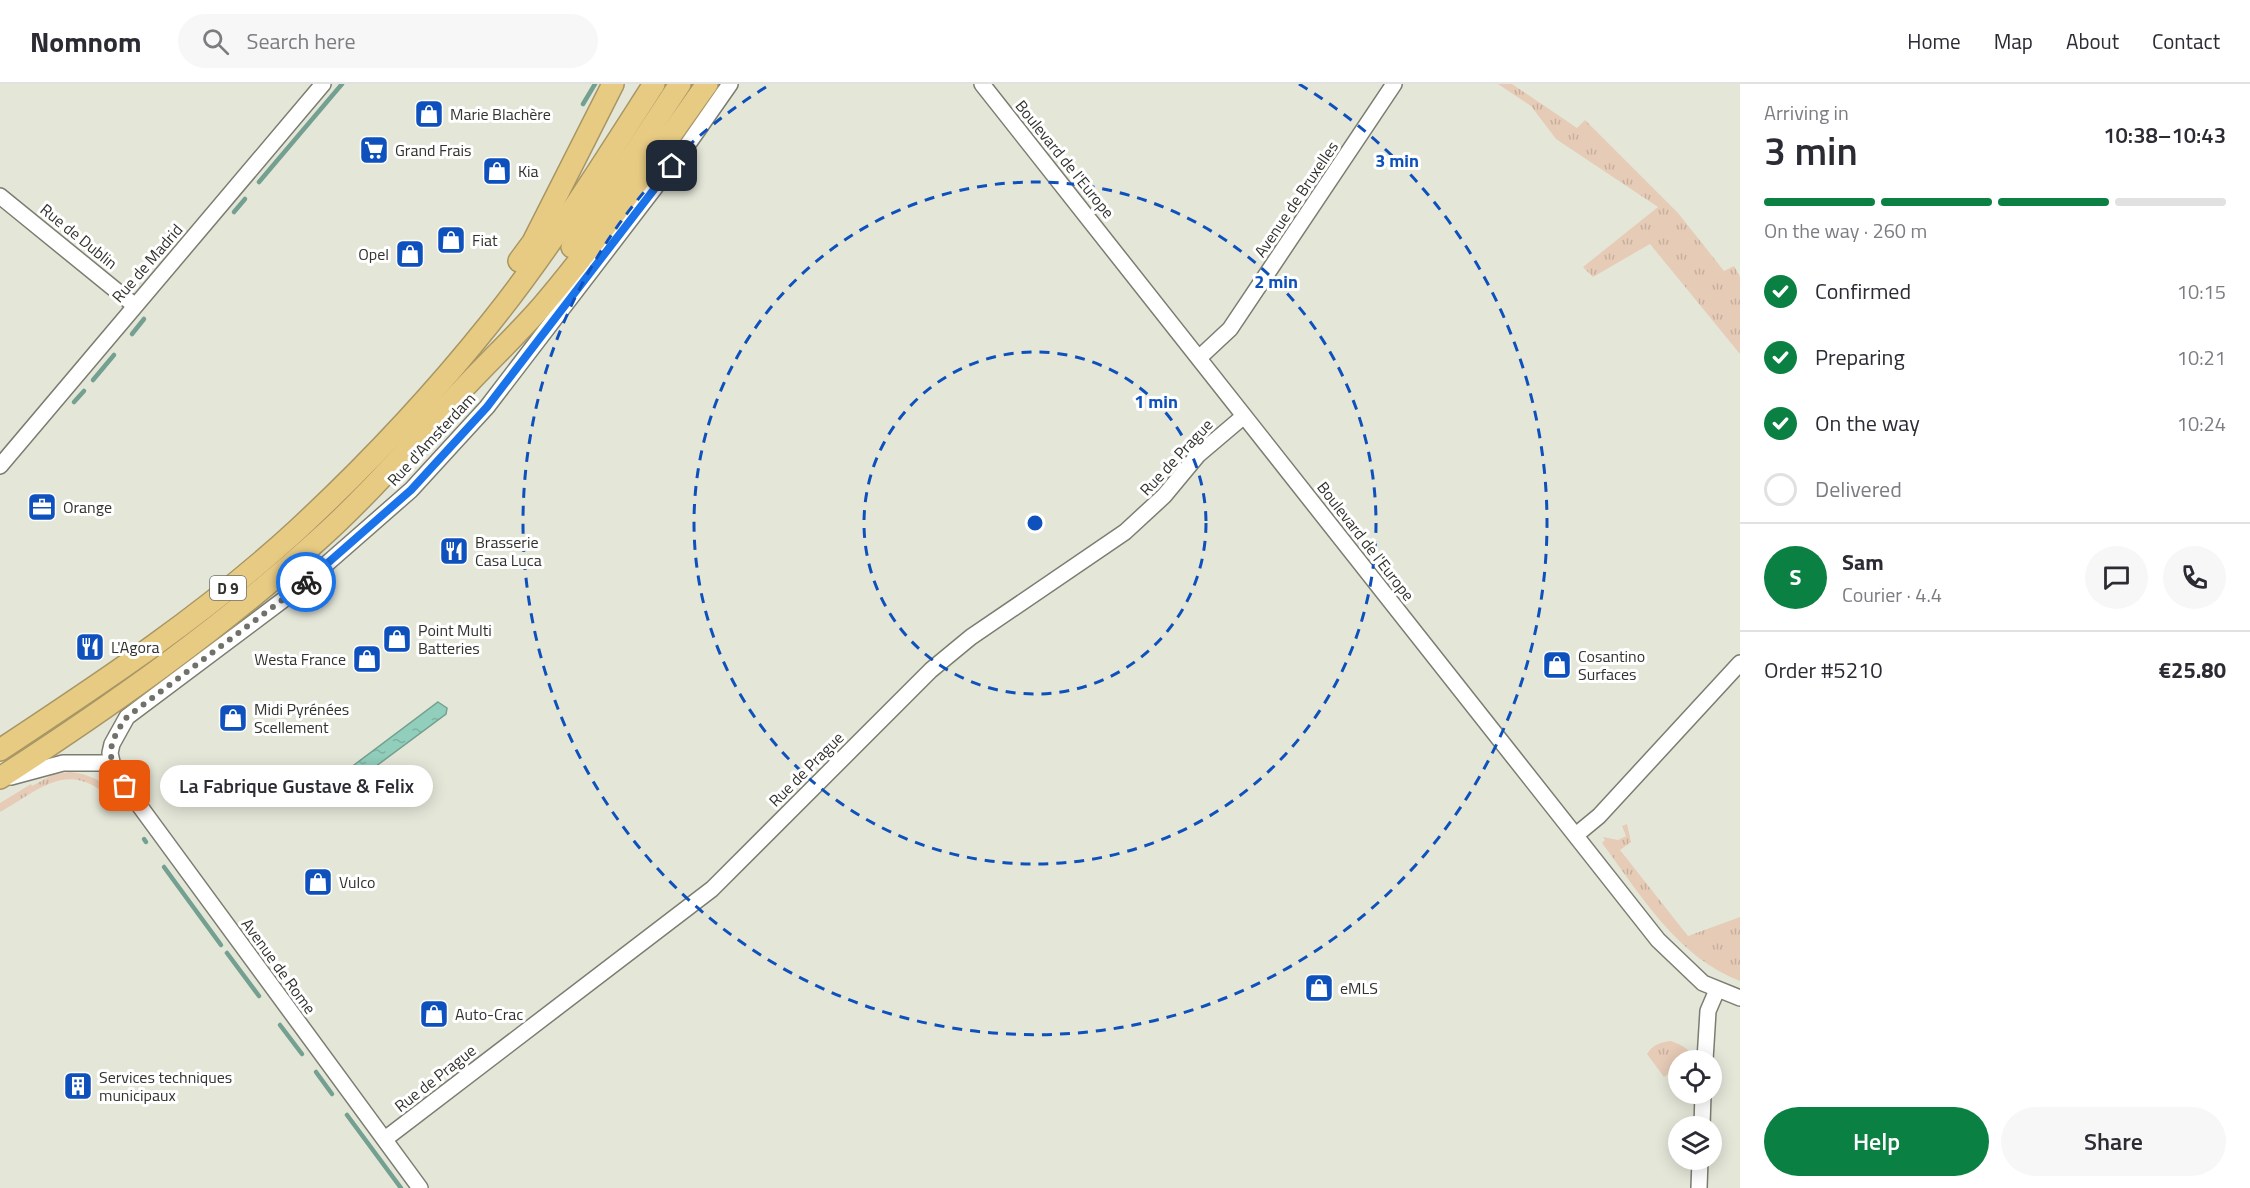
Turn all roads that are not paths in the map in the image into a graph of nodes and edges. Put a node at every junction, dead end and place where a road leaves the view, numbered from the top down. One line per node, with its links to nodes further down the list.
1 (323, 84): 10 (street, Rue de Madrid)
2 (613, 84): 13 (highway)
3 (654, 84): 13 (highway, D 9)
4 (680, 84): 12 (highway, D 9)
5 (707, 84): 12 (highway)
6 (730, 84): 18 (street, Rue d'Amsterdam)
7 (982, 84): 11 (street, Boulevard de l'Europe)
8 (1394, 84): 11 (street, Avenue de Bruxelles)
9 (0, 196): 10 (street, Rue de Dublin)
10 (134, 305): 15 (street, Rue de Madrid)
11 (1200, 357): 14 (street, Boulevard de l'Europe)
12 (461, 390): 19 (highway, D 9)
13 (429, 393): 17 (highway, D 9)
14 (1244, 416): 20 (street, Boulevard de l'Europe); 24 (street, Rue de Prague)
15 (0, 466)
16 (1740, 663): 20 (street)
17 (0, 750)
18 (111, 764): 19 (street); 24 (street, Avenue de Rome)
19 (0, 779)
20 (1576, 835): 21 (street, Boulevard de l'Europe)
21 (1717, 990): 22 (street, Boulevard de l'Europe); 23 (street)
22 (1740, 998)
23 (1706, 1050)
24 (385, 1139): 26 (street, Avenue de Rome)
25 (1700, 1170): 27 (street)
26 (420, 1188)
27 (1699, 1188)

